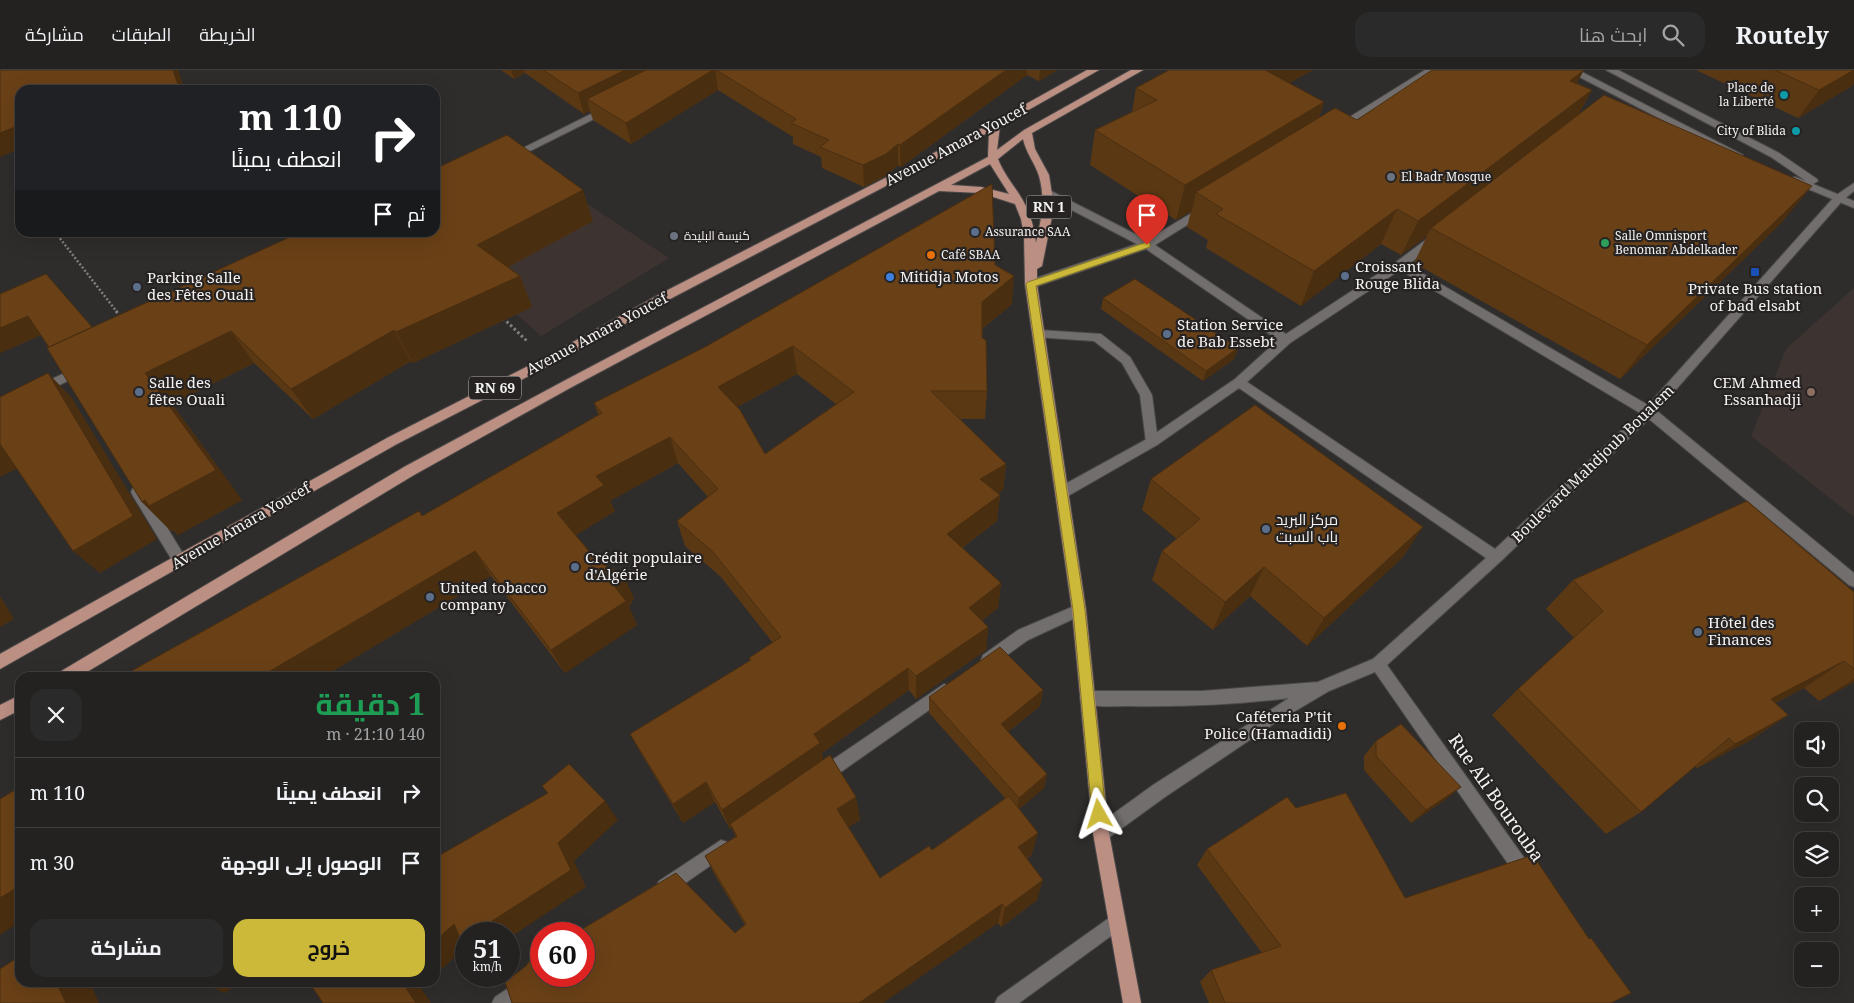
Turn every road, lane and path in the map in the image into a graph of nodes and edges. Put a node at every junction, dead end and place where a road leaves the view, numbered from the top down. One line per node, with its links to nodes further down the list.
1 (1094, 70): 7 (main road, Avenue Amara Youcef)
2 (1138, 70): 8 (main road, Avenue Amara Youcef)
3 (1431, 70): 9 (street)
4 (1571, 70): 12 (street)
5 (1611, 70): 17 (street)
6 (616, 104): 11 (street)
7 (995, 125): 10 (main road, RN 1); 30 (main road, Avenue Amara Youcef / RN 69)
8 (1027, 132): 10 (main road, Avenue Amara Youcef / RN 69); 16 (main road, RN 1)
9 (1331, 132)
10 (993, 158): 15 (main road, Avenue Amara Youcef / RN 69); 18 (main road, RN 1)
11 (504, 160)
12 (1747, 160)
13 (1789, 178): 17 (street)
14 (1854, 186): 17 (street, Boulevard Mahdjoub Boualem)
15 (936, 189): 18 (main road); 45 (main road, Avenue Amara Youcef / RN 69)
16 (1047, 193): 23 (street); 25 (main road, RN 1)
17 (1839, 198): 20 (street); 34 (street, Boulevard Mahdjoub Boualem)
18 (1020, 203): 25 (main road, RN 1)
19 (1214, 204): 23 (street)
20 (1854, 205)
21 (1447, 228): 24 (street)
22 (59, 237): 27 (path)
23 (1147, 245): 25 (street); 29 (street)
24 (1400, 265): 29 (street); 34 (street)
25 (1031, 284): 28 (main road, RN 1)
26 (498, 314): 30 (path)
27 (122, 318)
28 (1039, 334): 35 (street); 37 (main road, RN 1)
29 (1286, 340): 32 (street)
30 (548, 361): 39 (main road, Avenue Amara Youcef / RN 69)
31 (90, 365): 33 (street)
32 (1239, 382): 35 (street); 38 (street)
33 (34, 392)
34 (1649, 412): 38 (street, Boulevard Mahdjoub Boualem); 40 (street)
35 (1152, 442): 37 (street)
36 (128, 477): 39 (street)
37 (1062, 492): 41 (main road, RN 1)
38 (1496, 558): 43 (street, Boulevard Mahdjoub Boualem)
39 (180, 561): 42 (main road, Avenue Amara Youcef / RN 69)
40 (1854, 581)
41 (1079, 610): 44 (street); 48 (main road, RN 1)
42 (0, 662)
43 (1378, 664): 47 (street, Boulevard Mahdjoub Boualem); 54 (street, Rue Ali Bourouba)
44 (974, 669)
45 (74, 672)
46 (958, 681): 51 (street)
47 (1324, 686): 48 (street, Boulevard Mahdjoub Boualem); 52 (street, Boulevard Mahdjoub Boualem)
48 (1088, 698): 52 (main road, RN 1)
49 (15, 705): 50 (main road)
50 (0, 713)
51 (812, 784)
52 (1101, 833): 56 (main road, RN 1)
53 (730, 841): 55 (street)
54 (1536, 890)
55 (649, 899)
56 (1116, 922): 59 (street); 60 (main road, RN 1)
57 (530, 983): 58 (street)
58 (501, 1003)
59 (1004, 1003)
60 (1132, 1003)

